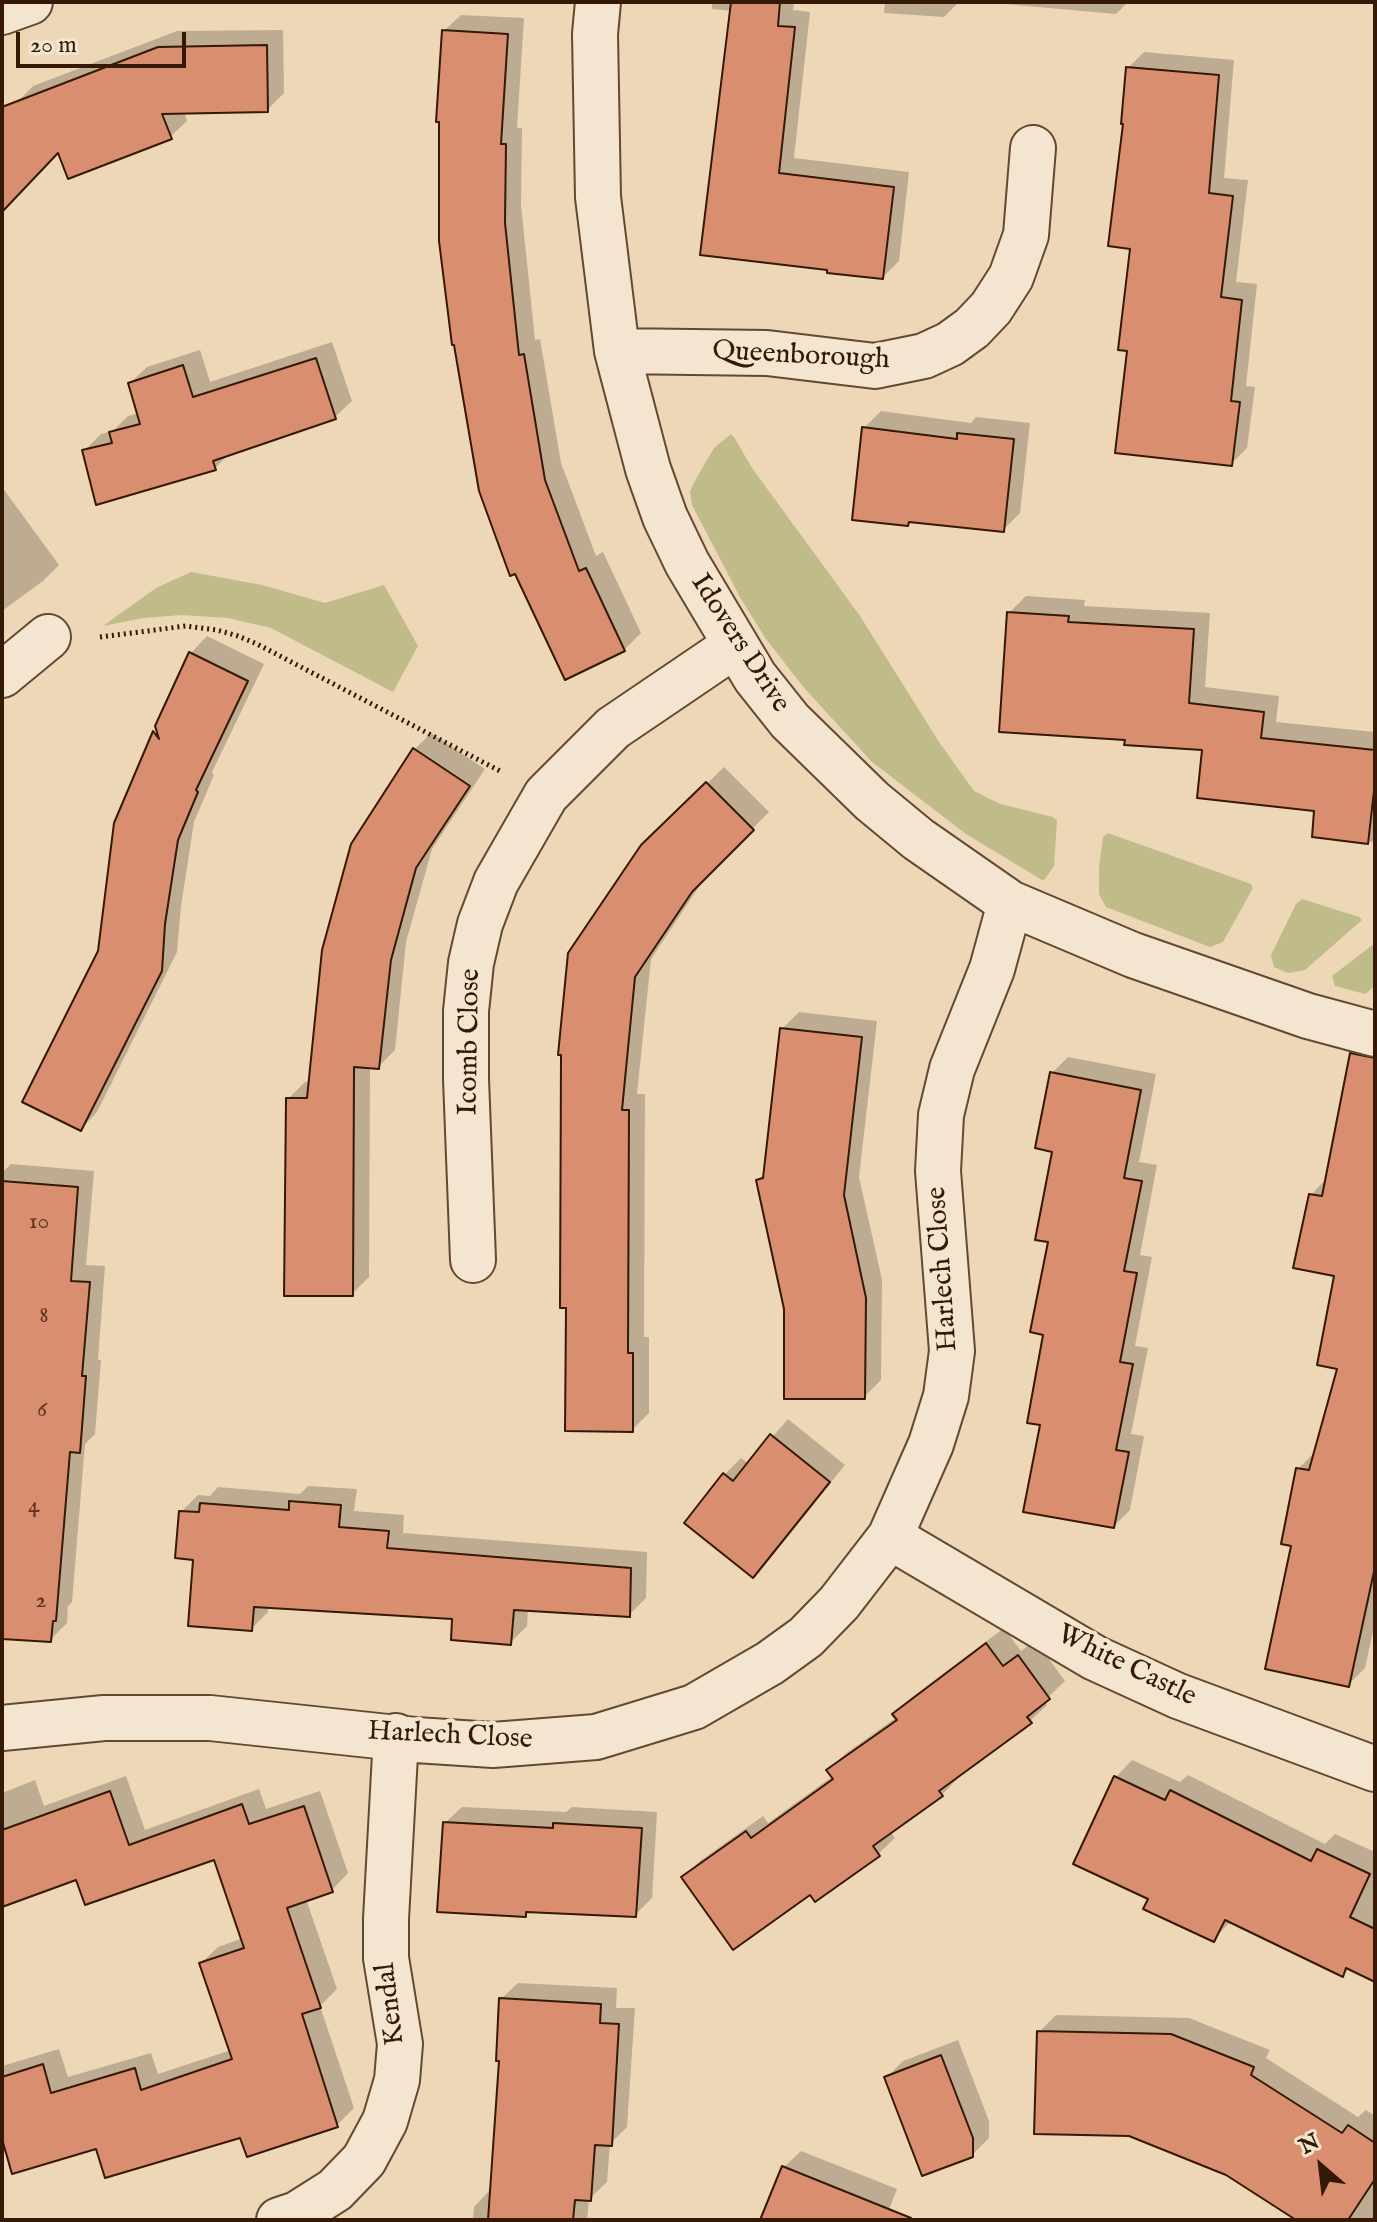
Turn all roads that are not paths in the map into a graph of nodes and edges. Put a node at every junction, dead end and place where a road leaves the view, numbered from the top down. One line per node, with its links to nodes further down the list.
1 (30, 2): 3 (street)
2 (598, 2): 5 (street, Idovers Drive)
3 (2, 12)
4 (1033, 148): 5 (street, Queenborough)
5 (617, 351): 7 (street, Idovers Drive)
6 (68, 639): 8 (street)
7 (734, 646): 9 (street, Idovers Drive); 11 (street, Icomb Close)
8 (2, 675)
9 (1010, 903): 10 (street, Idovers Drive); 12 (street, Harlech Close)
10 (1375, 1034)
11 (473, 1260)
12 (890, 1537): 14 (street, Harlech Close); 15 (street, White Castle)
13 (2, 1728): 14 (street, Harlech Close)
14 (396, 1736): 16 (street, Kendal)
15 (1375, 1769)
16 (279, 2220)

